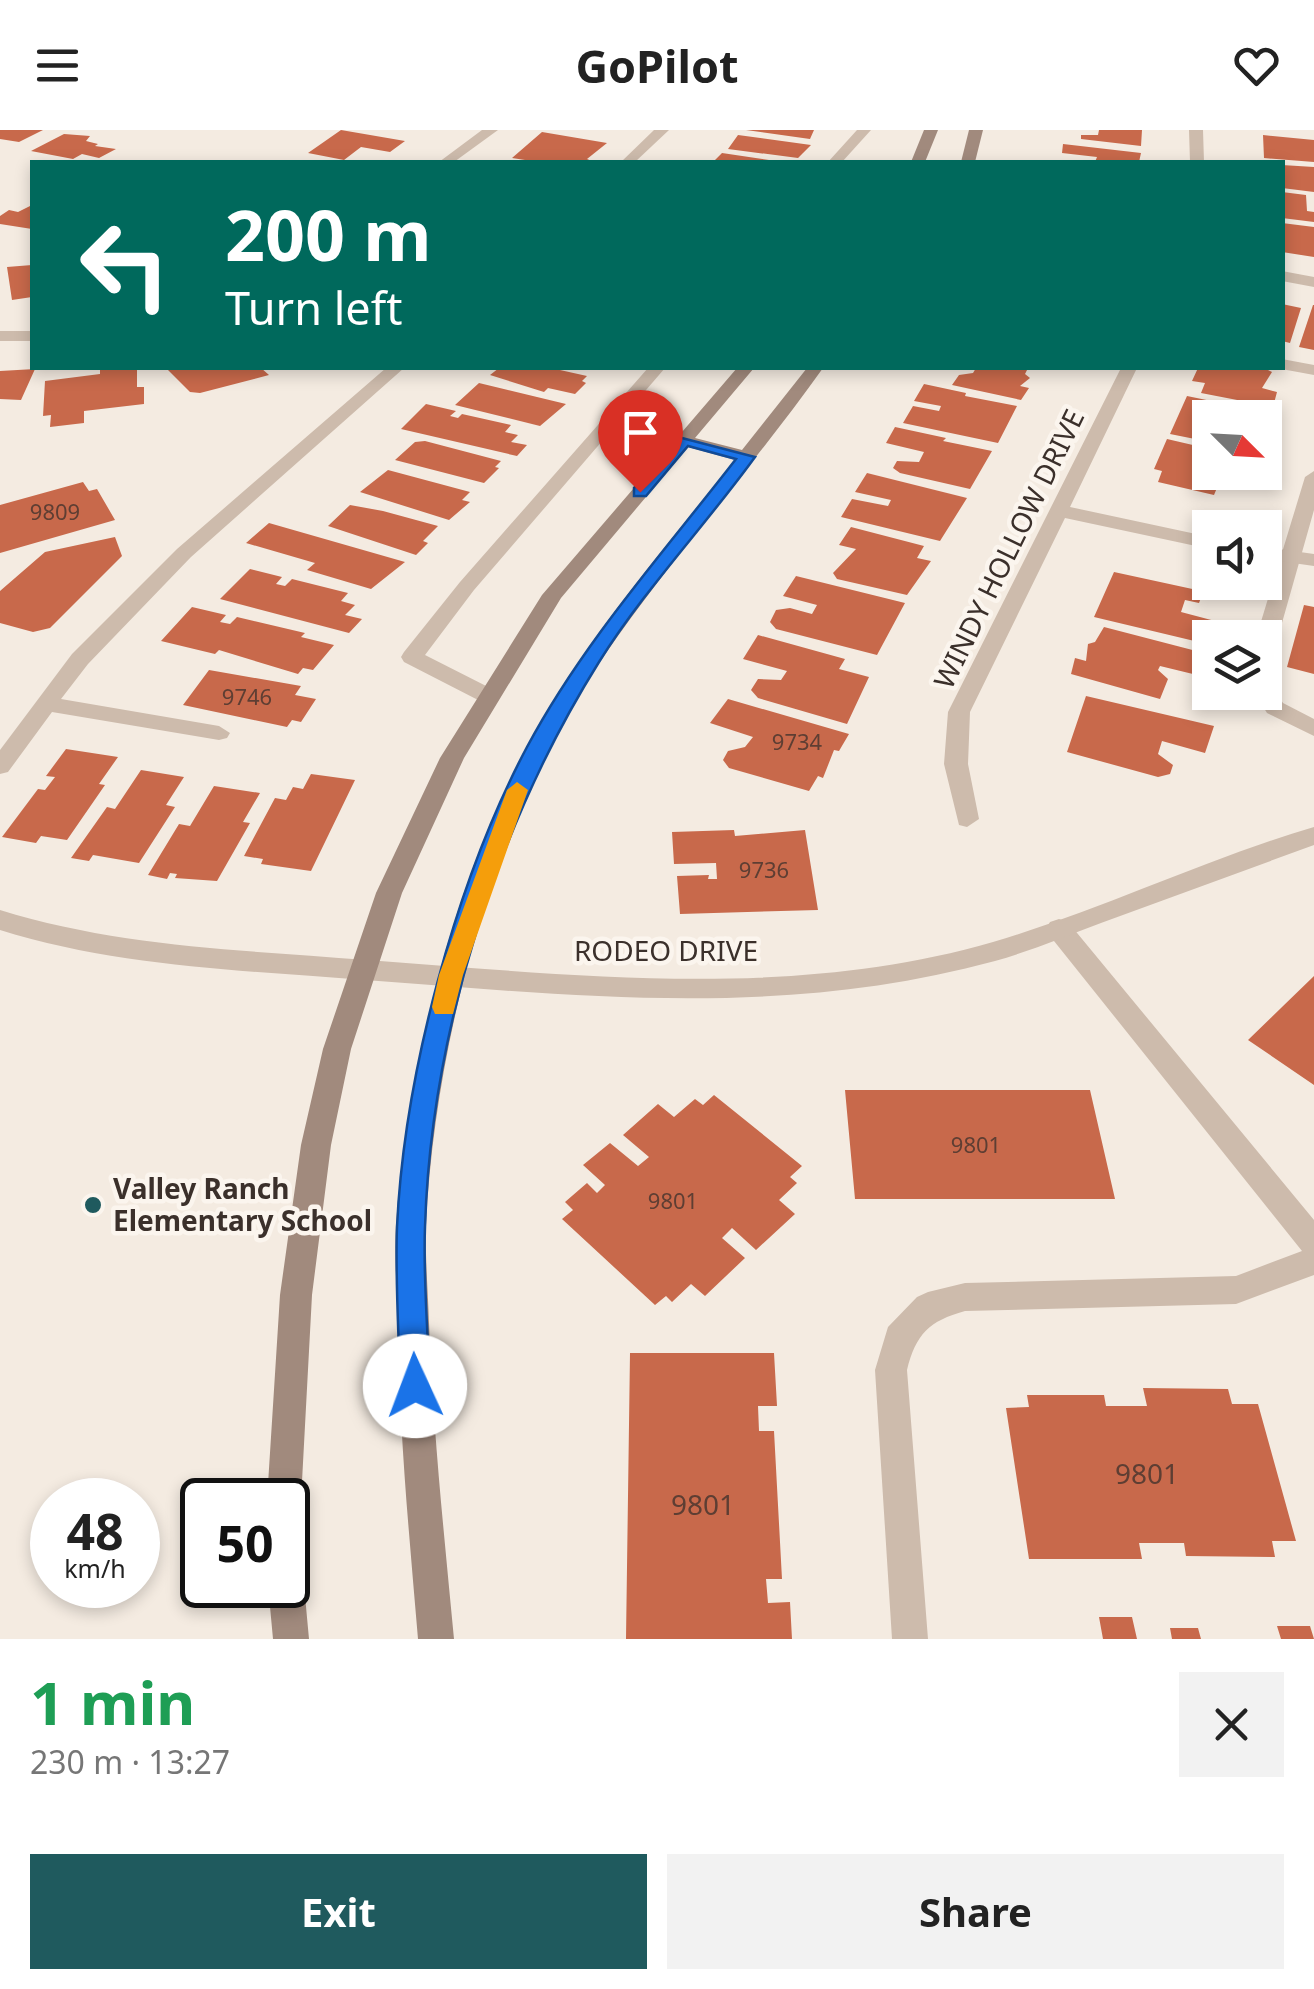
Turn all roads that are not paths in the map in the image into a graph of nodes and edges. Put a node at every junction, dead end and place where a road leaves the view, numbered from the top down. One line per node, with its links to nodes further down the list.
1 (490, 130): 7 (street)
2 (662, 130): 8 (street)
3 (864, 130): 9 (street)
4 (930, 130): 10 (main road)
5 (976, 130): 11 (main road)
6 (1196, 130): 12 (street)
7 (449, 160)
8 (630, 160)
9 (838, 160)
10 (919, 160)
11 (968, 160)
12 (1196, 160)
13 (1285, 277): 14 (street)
14 (1314, 282)
15 (0, 336): 16 (street)
16 (30, 336)
17 (1285, 365): 23 (street)
18 (394, 370): 34 (street)
19 (655, 370): 33 (street)
20 (744, 370): 24 (main road)
21 (813, 370): 25 (main road)
22 (1127, 370): 27 (street, WINDY HOLLOW DRIVE)
23 (1314, 370)
24 (684, 440): 25 (main road); 33 (main road)
25 (746, 457): 44 (main road)
26 (1314, 477): 30 (street)
27 (1059, 511): 28 (street); 39 (street, WINDY HOLLOW DRIVE)
28 (1192, 539)
29 (1282, 556): 30 (street)
30 (1290, 557): 31 (street); 32 (street)
31 (1314, 560)
32 (1272, 620)
33 (488, 696): 43 (main road)
34 (46, 704): 37 (street); 38 (street)
35 (1279, 710): 36 (street)
36 (1314, 729)
37 (219, 733)
38 (0, 766)
39 (967, 818)
40 (1314, 836): 42 (street, RODEO DRIVE)
41 (0, 920): 43 (street, RODEO DRIVE)
42 (1059, 929): 44 (street, RODEO DRIVE); 45 (street)
43 (364, 969): 44 (street, RODEO DRIVE); 47 (main road)
44 (451, 975): 50 (main road)
45 (1314, 1243)
46 (1314, 1260): 51 (street)
47 (285, 1478)
48 (288, 1608): 49 (main road)
49 (290, 1639)
50 (436, 1639)
51 (910, 1639)

